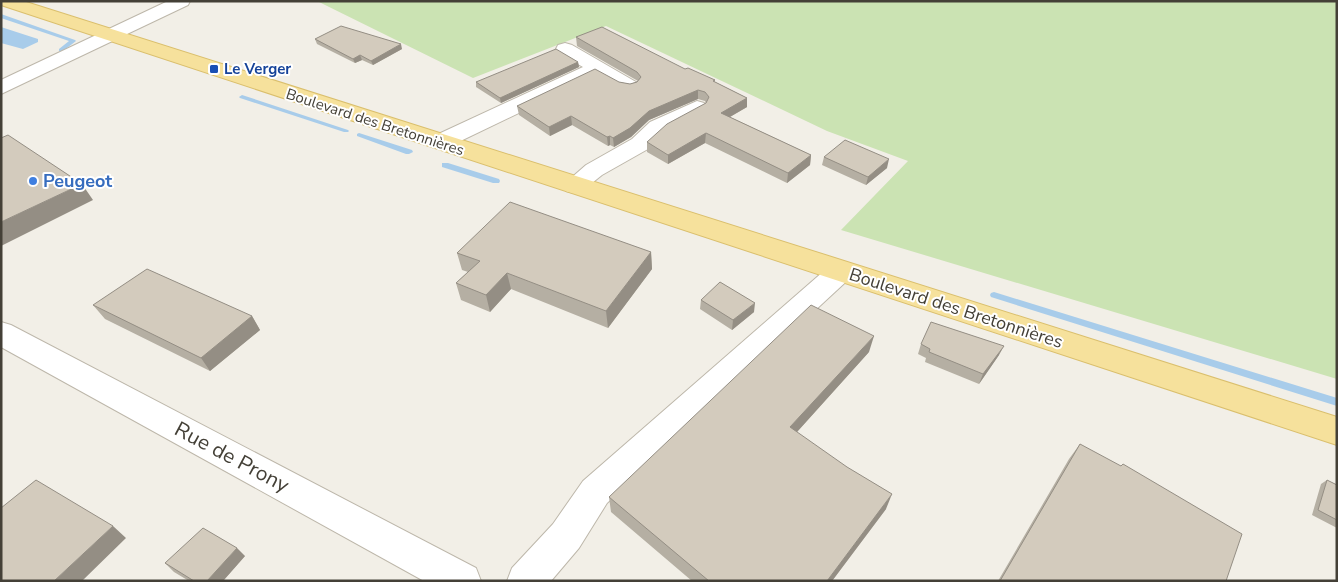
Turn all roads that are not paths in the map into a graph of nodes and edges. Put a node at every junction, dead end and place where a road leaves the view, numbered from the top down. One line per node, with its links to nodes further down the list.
1 (5, 1): 3 (main road, Boulevard des Bretonnières)
2 (182, 1): 3 (street)
3 (110, 36): 7 (street); 9 (main road, Boulevard des Bretonnières)
4 (565, 49): 5 (street)
5 (597, 68): 6 (street); 9 (street)
6 (629, 86)
7 (1, 88)
8 (697, 106): 10 (street)
9 (440, 142): 10 (main road, Boulevard des Bretonnières)
10 (574, 186): 11 (main road, Boulevard des Bretonnières)
11 (841, 271): 13 (main road, Boulevard des Bretonnières); 15 (street)
12 (1, 333): 14 (street, Rue de Prony)
13 (1337, 431)
14 (462, 581)
15 (526, 581)

